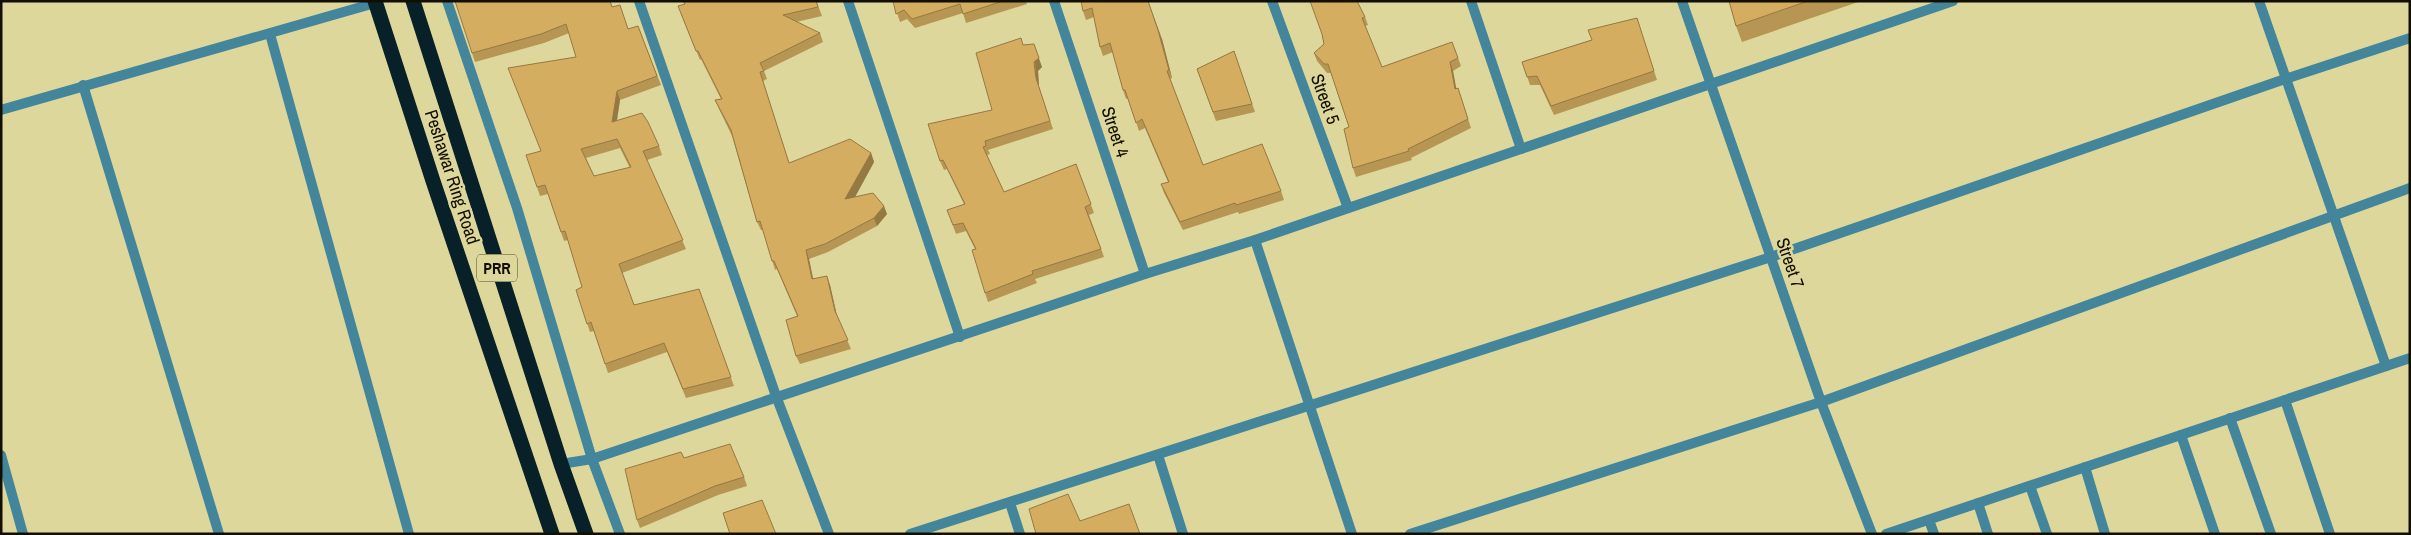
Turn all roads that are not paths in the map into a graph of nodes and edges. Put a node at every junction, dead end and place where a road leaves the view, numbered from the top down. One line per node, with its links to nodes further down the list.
1 (412, 1): 37 (highway, Peshawar Ring Road / PRR)
2 (447, 1): 36 (street)
3 (639, 1): 28 (street)
4 (848, 1): 25 (street)
5 (1054, 1): 24 (street, Street 4)
6 (1272, 1): 20 (street, Street 5)
7 (1471, 1): 18 (street)
8 (1682, 1): 15 (street, Street 7)
9 (1953, 1): 15 (street)
10 (2259, 1): 14 (street)
11 (375, 2): 12 (street); 46 (highway, Peshawar Ring Road / PRR)
12 (270, 34): 16 (street); 45 (street)
13 (2410, 38): 14 (street)
14 (2286, 79): 21 (street); 23 (street)
15 (1710, 84): 18 (street); 23 (street, Street 7)
16 (83, 85): 17 (street); 44 (street)
17 (1, 110)
18 (1521, 149): 20 (street)
19 (2410, 188): 21 (street)
20 (1348, 208): 22 (street)
21 (2333, 214): 27 (street); 30 (street)
22 (1255, 240): 24 (street); 31 (street)
23 (1771, 257): 30 (street, Street 7); 31 (street)
24 (1145, 274): 25 (street)
25 (960, 338): 28 (street)
26 (2410, 358): 27 (street)
27 (2386, 366): 29 (street)
28 (776, 396): 36 (street); 49 (street)
29 (2286, 400): 32 (street); 63 (street)
30 (1821, 402): 54 (street); 55 (street, Street 7)
31 (1309, 404): 35 (street); 53 (street)
32 (2230, 418): 33 (street); 62 (street)
33 (2181, 435): 38 (street); 61 (street)
34 (1, 455): 43 (street)
35 (1158, 455): 40 (street); 52 (street)
36 (592, 459): 37 (street); 48 (street)
37 (561, 464): 47 (highway, Peshawar Ring Road / PRR)
38 (2085, 467): 39 (street); 60 (street)
39 (2030, 486): 41 (street); 59 (street)
40 (1010, 502): 50 (street); 51 (street)
41 (1978, 503): 42 (street); 58 (street)
42 (1929, 520): 56 (street); 57 (street)
43 (23, 534)
44 (219, 534)
45 (409, 534)
46 (552, 534)
47 (586, 534)
48 (620, 534)
49 (829, 534)
50 (910, 534)
51 (1020, 534)
52 (1183, 534)
53 (1352, 534)
54 (1410, 534)
55 (1872, 534)
56 (1886, 534)
57 (1934, 534)
58 (1988, 534)
59 (2047, 534)
60 (2104, 534)
61 (2215, 534)
62 (2271, 534)
63 (2330, 534)

